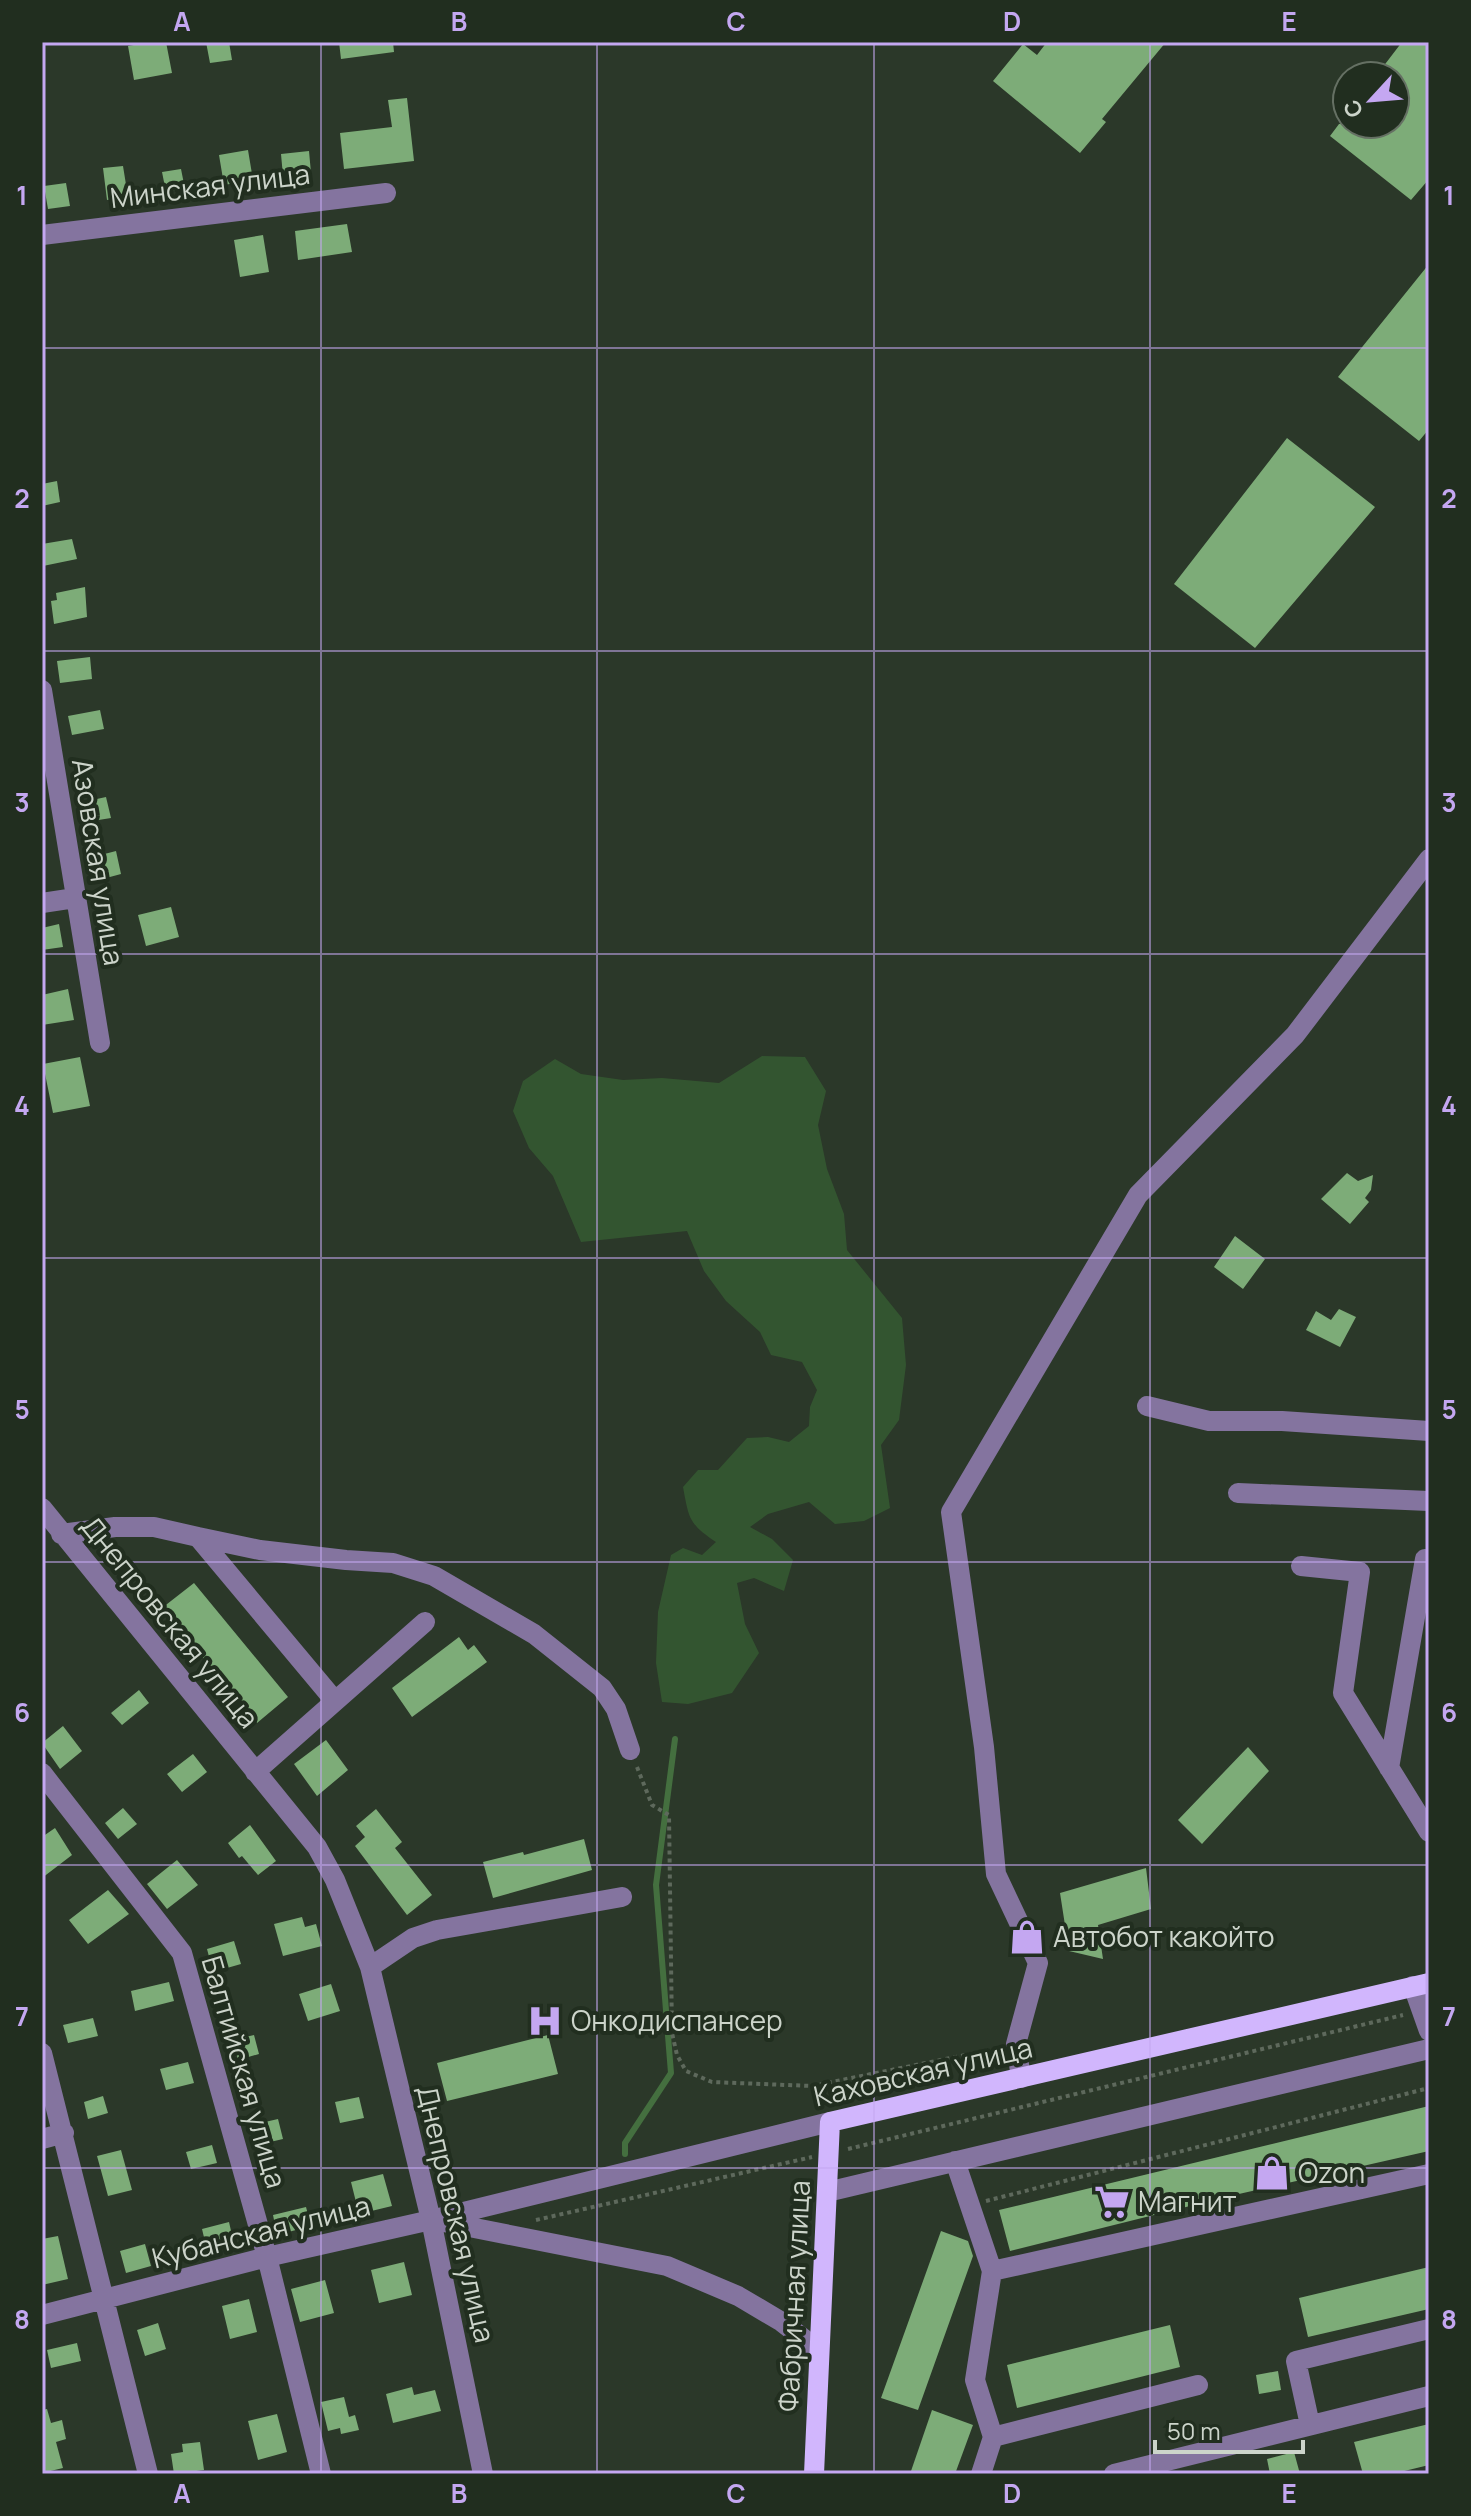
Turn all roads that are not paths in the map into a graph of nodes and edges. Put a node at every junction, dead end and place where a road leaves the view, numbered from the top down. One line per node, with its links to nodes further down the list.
1 (386, 193): 2 (street, Минская улица)
2 (42, 235)
3 (42, 690): 5 (street, Азовская улица)
4 (1429, 859): 30 (street)
5 (75, 898): 6 (street); 7 (street, Азовская улица)
6 (42, 903)
7 (100, 1043)
8 (1147, 1406): 9 (street)
9 (1429, 1431)
10 (1238, 1493): 11 (street)
11 (1429, 1501)
12 (42, 1508): 13 (street, Днепровская улица)
13 (61, 1534): 14 (street); 21 (street, Днепровская улица)
14 (198, 1537): 18 (street); 19 (street)
15 (1425, 1559): 20 (street)
16 (1301, 1566): 20 (street)
17 (425, 1622): 18 (street, Днепровская улица)
18 (335, 1701): 21 (street, Днепровская улица)
19 (630, 1750)
20 (1389, 1768): 23 (street)
21 (255, 1772): 25 (street, Днепровская улица)
22 (42, 1773): 38 (street, Балтийская улица)
23 (1429, 1832)
24 (622, 1897): 25 (street)
25 (370, 1967): 37 (street, Днепровская улица)
26 (1421, 1984): 27 (street); 30 (main road, Каховская улица)
27 (1425, 2021)
28 (1429, 2049): 34 (street)
29 (42, 2053): 32 (street)
30 (1021, 2078): 31 (main road, Каховская улица)
31 (830, 2122): 36 (main road, Фабричная улица); 37 (street, Каховская улица)
32 (64, 2133): 33 (street); 40 (street)
33 (42, 2139)
34 (955, 2161): 36 (street); 39 (street)
35 (1429, 2174): 39 (street)
36 (827, 2192): 43 (main road, Фабричная улица)
37 (431, 2220): 38 (street, Кубанская улица); 43 (street); 50 (street, Днепровская улица)
38 (267, 2257): 40 (street, Кубанская улица); 49 (street, Балтийская улица)
39 (992, 2271): 47 (street)
40 (104, 2300): 41 (street, Кубанская улица); 48 (street)
41 (42, 2315)
42 (1429, 2329): 46 (street)
43 (818, 2350): 51 (main road, Фабричная улица)
44 (1198, 2385): 47 (street)
45 (1429, 2396): 46 (street)
46 (1310, 2425): 53 (street)
47 (993, 2437): 52 (street)
48 (148, 2474)
49 (321, 2474)
50 (483, 2474)
51 (814, 2474)
52 (981, 2474)
53 (1114, 2474)

